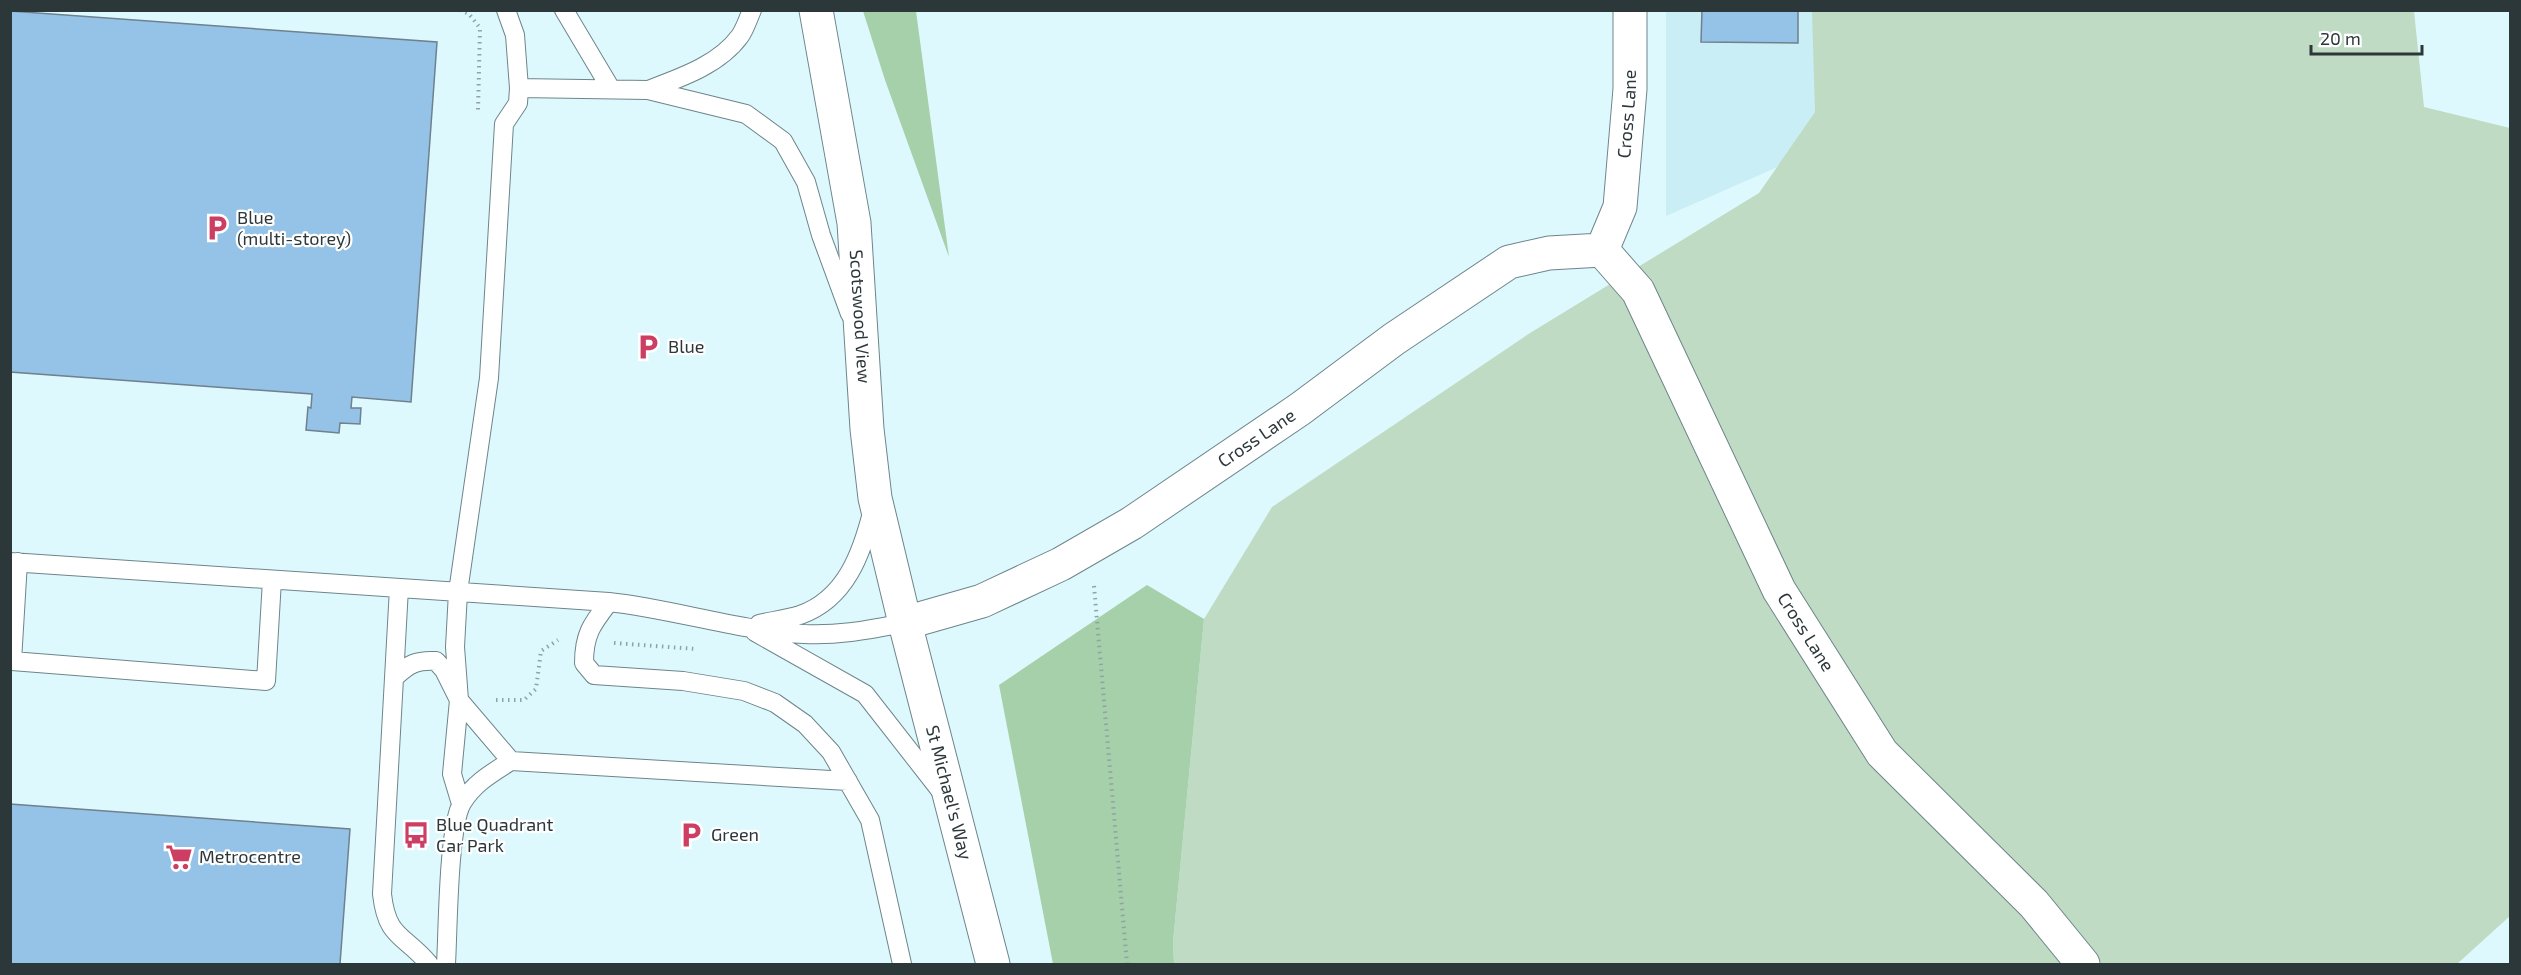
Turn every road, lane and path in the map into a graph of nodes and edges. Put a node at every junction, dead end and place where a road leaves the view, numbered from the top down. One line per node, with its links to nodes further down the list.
1 (460, 10): 7 (path)
2 (506, 10): 8 (lane)
3 (564, 10): 9 (lane)
4 (752, 10): 10 (lane)
5 (816, 10): 12 (street, Scotswood View)
6 (1630, 10): 11 (street, Cross Lane)
7 (469, 14)
8 (519, 88): 9 (lane); 18 (lane)
9 (611, 89): 10 (lane)
10 (648, 90): 12 (lane)
11 (1602, 250): 14 (street, Cross Lane); 33 (street, Cross Lane)
12 (862, 346): 13 (street, Scotswood View)
13 (875, 498): 20 (street, Scotswood View); 21 (lane)
14 (1084, 551): 20 (street, Cross Lane); 32 (path)
15 (14, 562): 16 (lane); 16 (lane)
16 (272, 579): 17 (lane)
17 (399, 588): 18 (lane); 22 (lane)
18 (458, 592): 19 (lane); 23 (lane)
19 (609, 602): 21 (lane); 25 (lane)
20 (905, 623): 21 (lane); 27 (street, St Michael's Way)
21 (746, 626): 27 (lane)
22 (395, 677): 23 (lane); 28 (lane)
23 (459, 700): 24 (lane); 26 (lane)
24 (511, 761): 25 (lane); 26 (lane)
25 (848, 780): 30 (lane)
26 (461, 804): 29 (lane)
27 (953, 807): 31 (street, St Michael's Way)
28 (429, 964)
29 (446, 964)
30 (902, 964)
31 (993, 964)
32 (1127, 964)
33 (2083, 964)

